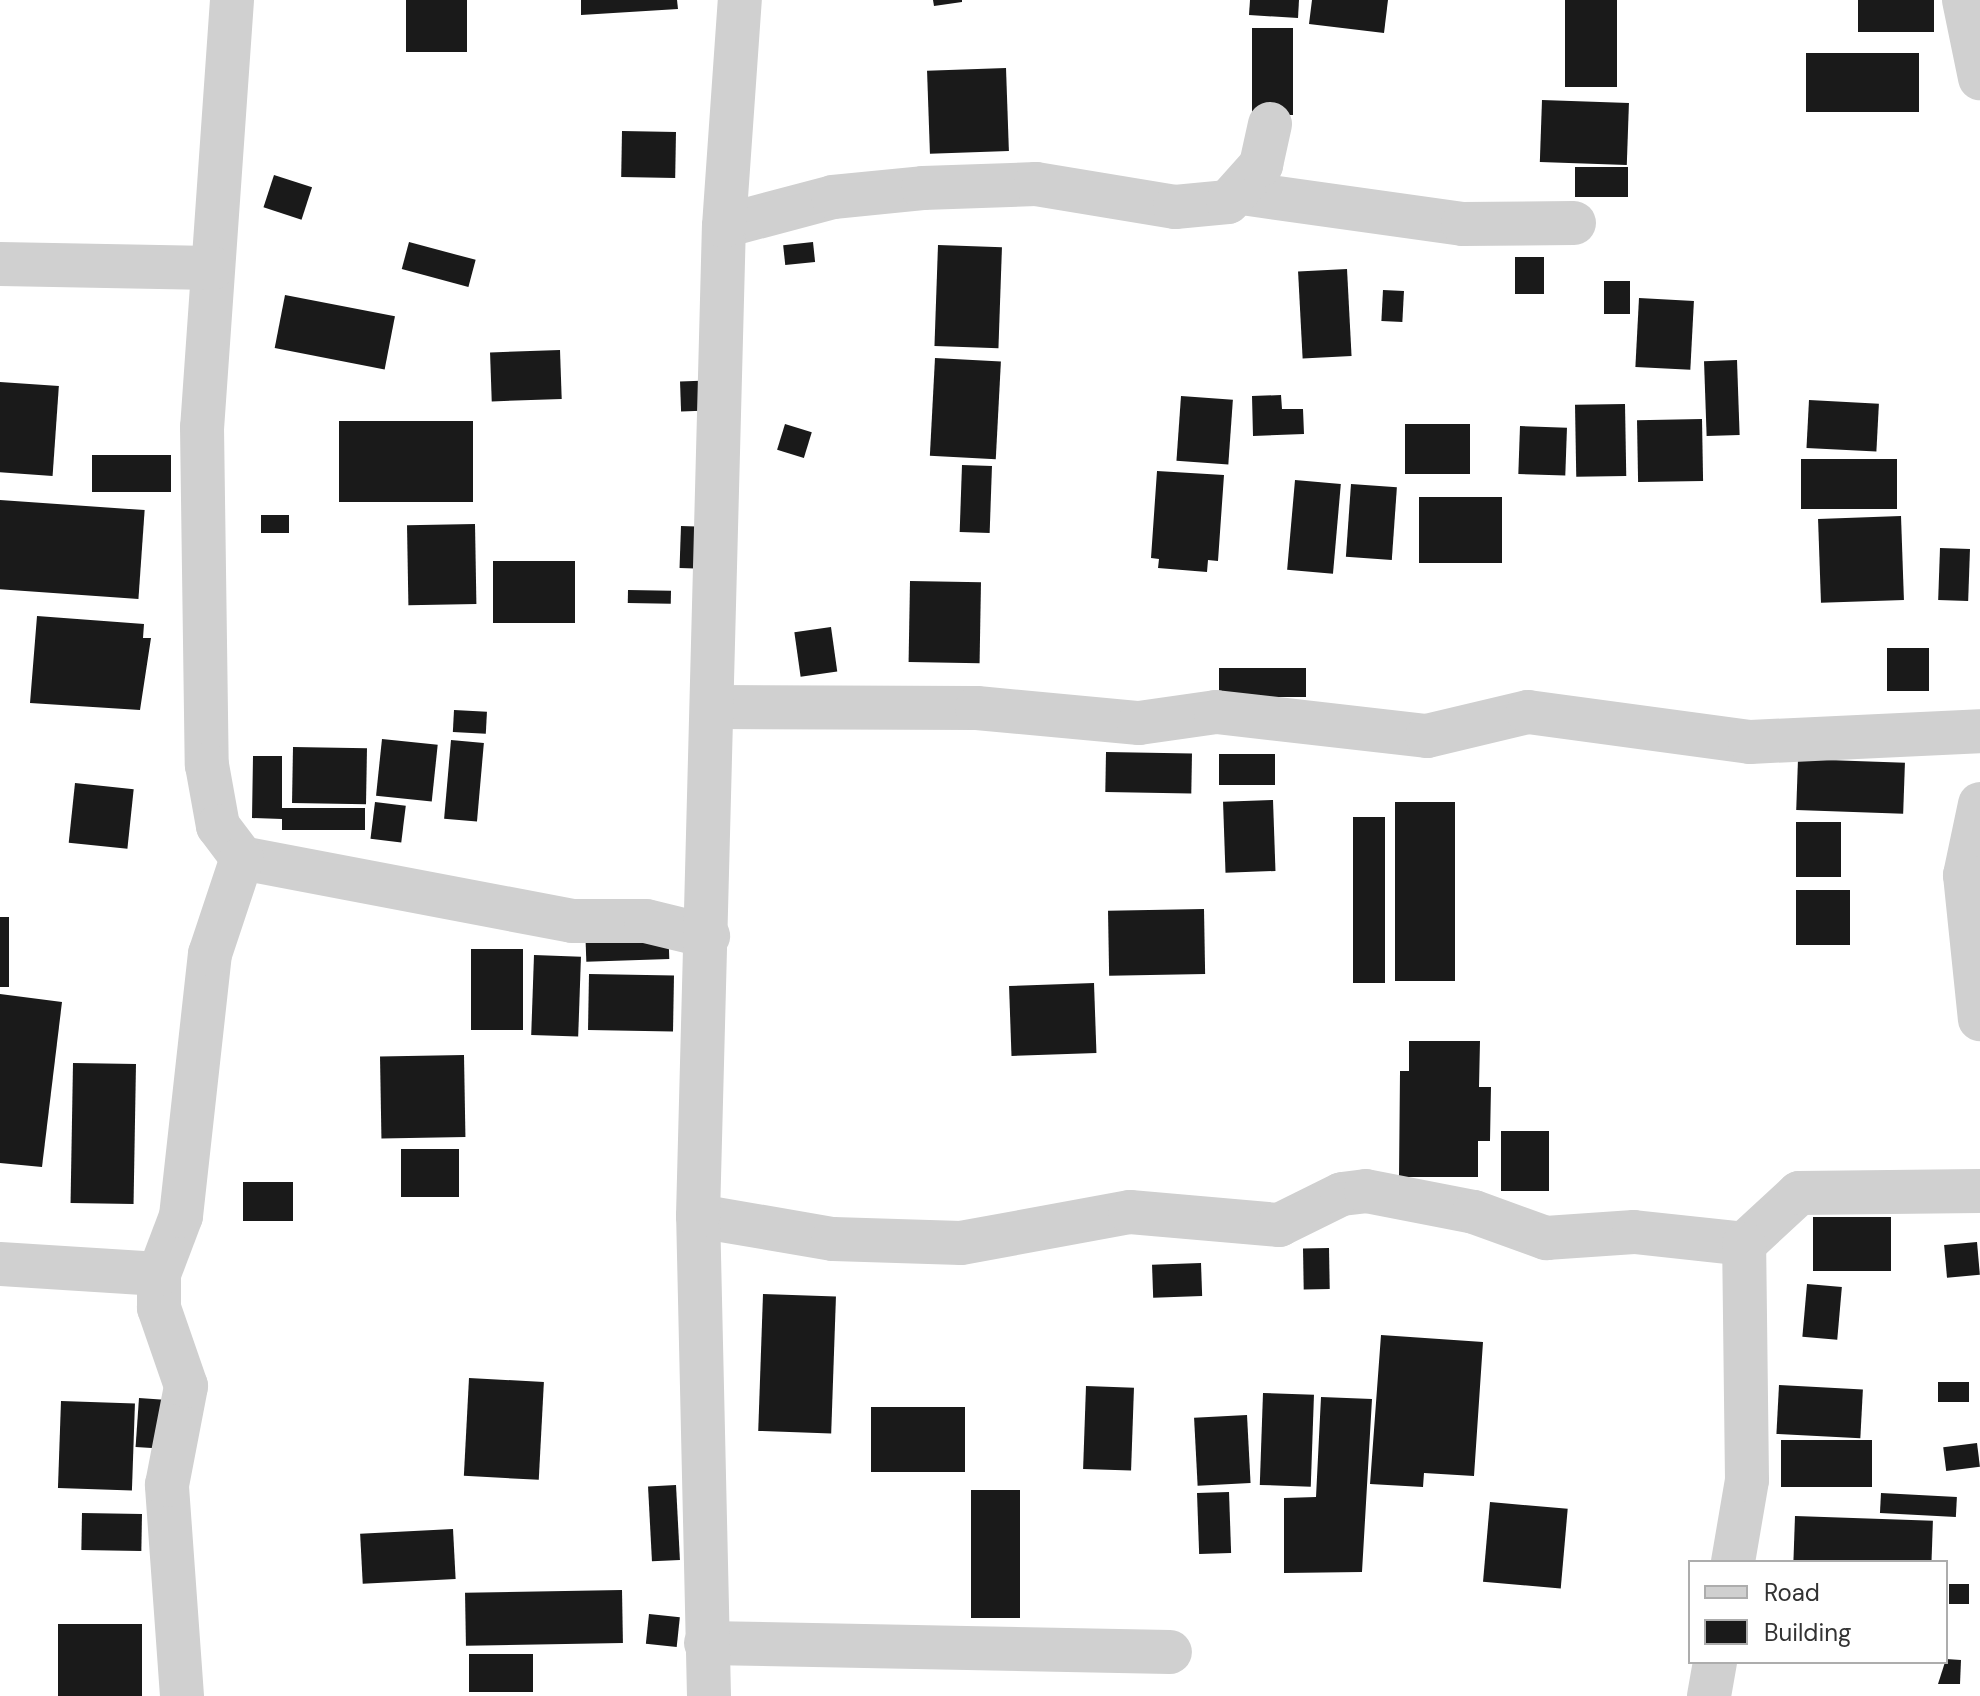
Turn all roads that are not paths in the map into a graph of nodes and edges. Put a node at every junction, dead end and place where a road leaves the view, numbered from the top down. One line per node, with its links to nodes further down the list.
1 (232, 0): 10 (street)
2 (740, 0): 8 (street)
3 (1964, 0): 4 (street)
4 (1980, 78)
5 (1270, 124): 6 (street)
6 (1242, 193): 7 (street); 8 (street)
7 (1574, 223)
8 (724, 226): 11 (street)
9 (0, 264): 10 (street)
10 (212, 268): 14 (street)
11 (715, 707): 12 (street); 15 (street)
12 (1980, 731)
13 (1980, 804): 16 (street)
14 (242, 858): 15 (street); 21 (street)
15 (708, 936): 18 (street)
16 (1980, 1019)
17 (1980, 1191): 19 (street)
18 (698, 1216): 19 (street); 23 (street)
19 (1744, 1244): 22 (street)
20 (0, 1264): 21 (street)
21 (159, 1274): 26 (street)
22 (1733, 1560)
23 (706, 1643): 24 (street); 27 (street)
24 (1170, 1652)
25 (1715, 1664): 28 (street)
26 (182, 1696)
27 (709, 1696)
28 (1709, 1696)

